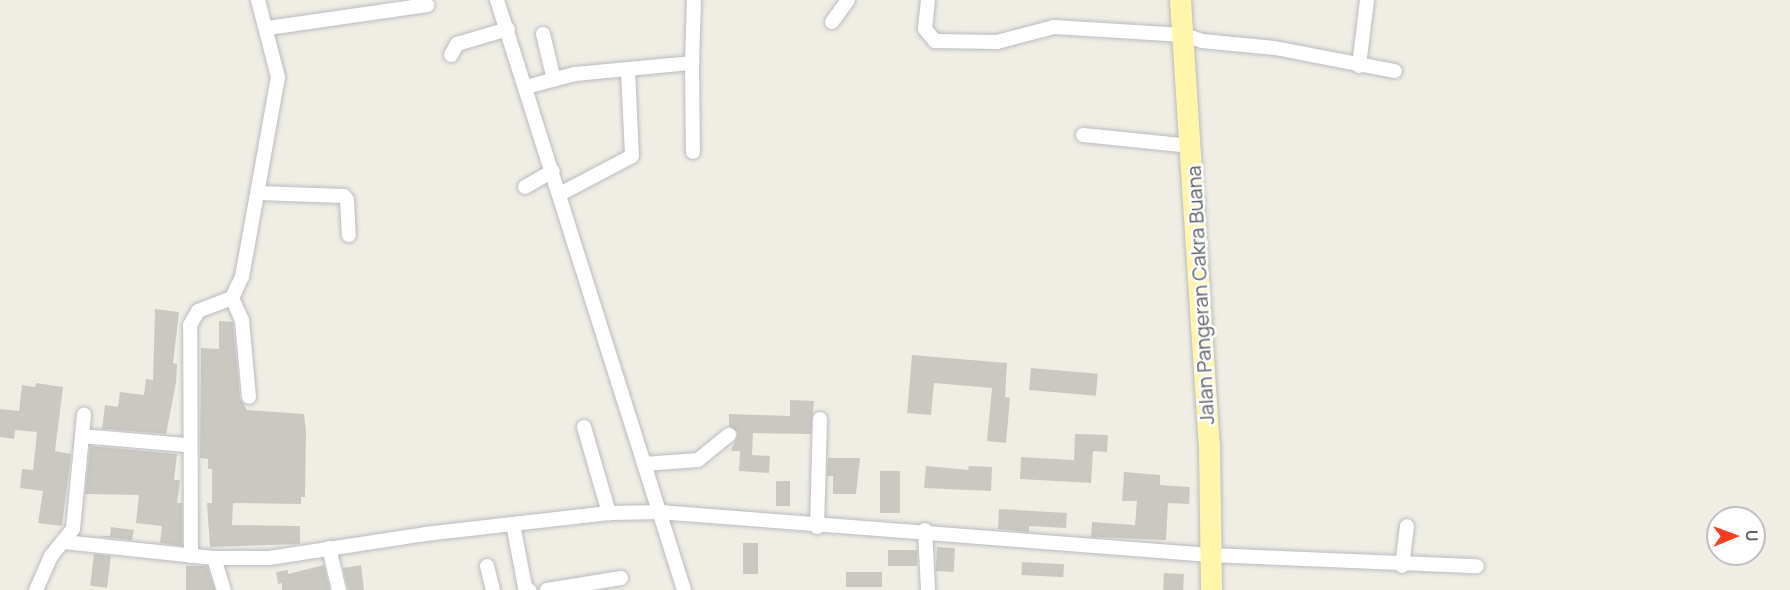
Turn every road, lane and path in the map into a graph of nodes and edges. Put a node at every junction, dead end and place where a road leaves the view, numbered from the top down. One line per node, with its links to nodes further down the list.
1 (258, 0): 10 (street)
2 (497, 0): 11 (street)
3 (694, 0): 15 (street)
4 (848, 0): 9 (street)
5 (928, 0): 13 (street)
6 (1180, 0): 13 (main road, Jalan Pangeran Cakra Buana)
7 (1367, 0): 16 (street)
8 (428, 7): 10 (street)
9 (832, 22)
10 (268, 28): 26 (street)
11 (508, 29): 14 (street); 20 (street)
12 (543, 34): 19 (street)
13 (1184, 35): 16 (street); 22 (main road, Jalan Pangeran Cakra Buana)
14 (451, 55)
15 (692, 63): 17 (street); 23 (street)
16 (1359, 66): 18 (street)
17 (628, 71): 19 (street); 27 (street)
18 (1395, 71)
19 (554, 80): 20 (street)
20 (526, 87): 24 (street)
21 (1083, 135): 22 (street)
22 (1191, 146): 46 (main road, Jalan Pangeran Cakra Buana)
23 (693, 152)
24 (553, 171): 25 (street); 27 (street)
25 (525, 188)
26 (258, 193): 28 (street); 29 (street)
27 (560, 194): 37 (street)
28 (349, 235)
29 (232, 298): 30 (street); 36 (street)
30 (249, 397)
31 (84, 415): 35 (street)
32 (820, 419): 42 (street)
33 (584, 427): 39 (street)
34 (729, 435): 37 (street)
35 (82, 436): 36 (street); 44 (street)
36 (188, 445): 47 (street)
37 (644, 464): 38 (street)
38 (659, 512): 39 (street); 42 (street); 59 (street)
39 (609, 513): 40 (street)
40 (513, 524): 45 (street); 57 (street)
41 (1407, 526): 50 (street)
42 (818, 527): 43 (street)
43 (925, 530): 46 (street); 60 (street)
44 (64, 542): 47 (street); 53 (street)
45 (329, 548): 48 (street); 55 (street)
46 (1210, 555): 50 (street); 61 (main road, Jalan Pangeran Cakra Buana)
47 (191, 556): 48 (street)
48 (214, 558): 54 (street)
49 (487, 566): 56 (street)
50 (1402, 566): 51 (street)
51 (1477, 566)
52 (621, 578): 58 (street)
53 (36, 590)
54 (224, 590)
55 (339, 590)
56 (493, 590)
57 (529, 590)
58 (547, 590)
59 (684, 590)
60 (928, 590)
61 (1211, 590)

